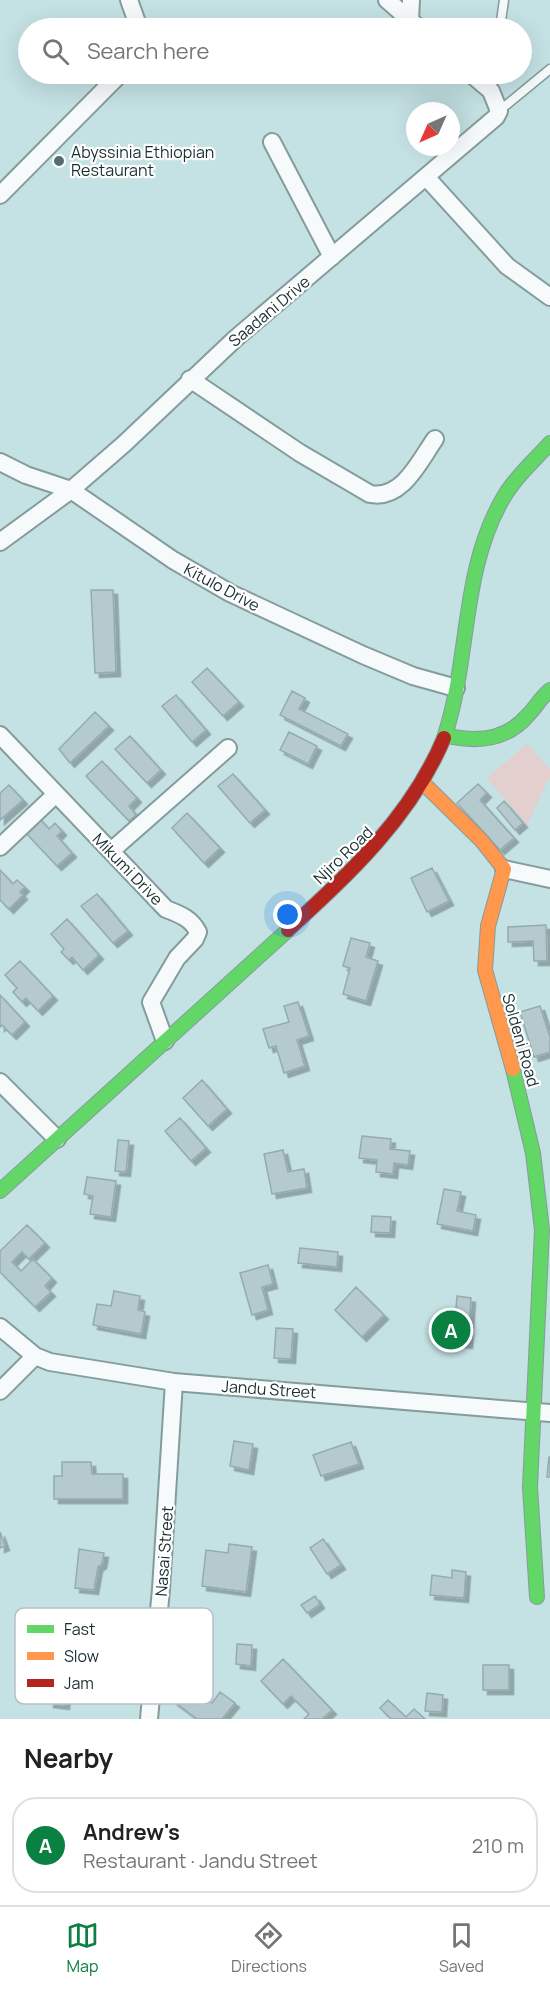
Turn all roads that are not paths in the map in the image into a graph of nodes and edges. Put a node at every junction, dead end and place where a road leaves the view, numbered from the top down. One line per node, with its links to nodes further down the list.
1 (129, 0): 5 (street)
2 (387, 0): 6 (street)
3 (411, 0): 7 (street)
4 (504, 0): 8 (lane)
5 (135, 18)
6 (407, 18)
7 (413, 18)
8 (501, 18)
9 (550, 69): 14 (lane)
10 (113, 84): 19 (street)
11 (483, 84): 15 (street)
12 (492, 84): 15 (lane)
13 (532, 84): 16 (lane)
14 (532, 84)
15 (491, 91): 16 (street)
16 (499, 111): 18 (street, Saadani Drive)
17 (272, 142): 20 (street)
18 (427, 178): 20 (street, Saadani Drive); 21 (street)
19 (0, 195)
20 (332, 257): 22 (street, Saadani Drive)
21 (550, 297)
22 (190, 379): 23 (street); 26 (street, Saadani Drive)
23 (435, 439)
24 (550, 443): 28 (street, Njiro Road)
25 (0, 462): 26 (street, Kitulo Drive)
26 (71, 490): 27 (street, Saadani Drive); 28 (street, Kitulo Drive)
27 (0, 542)
28 (456, 688): 31 (street, Njiro Road)
29 (550, 690): 31 (street)
30 (0, 735): 34 (street, Mikumi Drive)
31 (445, 735): 33 (street, Njiro Road)
32 (228, 748): 36 (street)
33 (424, 784): 37 (street); 39 (street, Njiro Road)
34 (56, 794): 35 (street); 36 (street, Mikumi Drive)
35 (0, 847)
36 (111, 851): 39 (street, Mikumi Drive)
37 (504, 869): 38 (street); 43 (street, Soldeni Road)
38 (550, 879)
39 (165, 1041): 41 (street, Njiro Road)
40 (0, 1082): 41 (street)
41 (57, 1139): 42 (street, Njiro Road)
42 (0, 1191)
43 (546, 1230): 48 (street, Soldeni Road)
44 (0, 1327): 45 (street, Jandu Street)
45 (35, 1356): 46 (street, Jandu Street); 47 (street)
46 (174, 1382): 48 (street, Jandu Street); 51 (street, Nasai Street)
47 (0, 1391)
48 (532, 1411): 49 (street, Jandu Street); 50 (street, Soldeni Road)
49 (550, 1413)
50 (537, 1597)
51 (159, 1608)
52 (150, 1704): 53 (street, Nasai Street)
53 (149, 1719)

